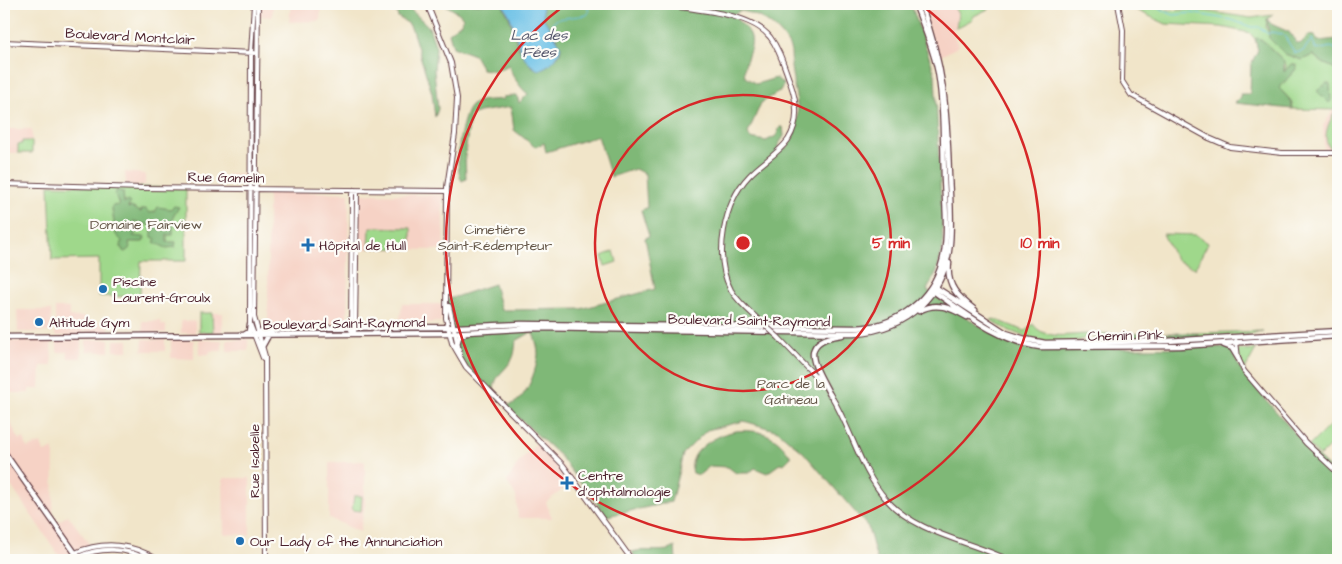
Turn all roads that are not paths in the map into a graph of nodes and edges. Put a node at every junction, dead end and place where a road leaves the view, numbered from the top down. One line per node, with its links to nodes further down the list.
1 (256, 4): 8 (street)
2 (427, 4): 13 (street)
3 (659, 4): 37 (street, bridge)
4 (915, 4): 15 (main road, Boulevard Saint-Raymond)
5 (921, 4): 14 (main road, Boulevard Saint-Raymond)
6 (1118, 4): 9 (street)
7 (4, 42): 8 (street, Boulevard Montclair)
8 (253, 53): 11 (street)
9 (1338, 154)
10 (4, 184): 11 (street, Rue Gamelin)
11 (253, 189): 12 (street, Rue Gamelin); 17 (street); 24 (street)
12 (354, 190): 13 (street, Rue Gamelin); 19 (street)
13 (447, 191): 20 (street)
14 (950, 242): 15 (main road, Boulevard Saint-Raymond); 18 (main road)
15 (933, 288): 16 (main road, Boulevard Saint-Raymond); 18 (main road, Chemin Pink); 20 (main road, Boulevard Saint-Raymond)
16 (907, 318): 18 (main road); 23 (main road, Boulevard Saint-Raymond)
17 (250, 324): 24 (street); 26 (main road)
18 (988, 325): 30 (main road, Chemin Pink); 33 (main road, Chemin Pink)
19 (353, 328): 20 (main road, Boulevard Saint-Raymond); 24 (main road, Boulevard Saint-Raymond); 25 (street)
20 (451, 330): 22 (main road, Boulevard Saint-Raymond); 25 (main road, Boulevard Saint-Raymond); 31 (street); 34 (street)
21 (1338, 331): 30 (main road, Chemin Pink)
22 (471, 332): 23 (main road, Boulevard Saint-Raymond); 31 (main road)
23 (867, 332): 37 (main road)
24 (258, 334): 26 (main road, Boulevard Saint-Raymond); 27 (main road, Boulevard Saint-Raymond); 32 (street, Rue Isabelle); 36 (street, Rue Isabelle)
25 (352, 334): 27 (main road, Boulevard Saint-Raymond)
26 (243, 335): 29 (main road, Boulevard Saint-Raymond)
27 (269, 335): 32 (main road)
28 (1338, 336): 30 (main road, Chemin Pink)
29 (4, 337)
30 (1236, 340): 33 (main road, Chemin Pink); 35 (street)
31 (457, 344): 34 (street)
32 (263, 345): 36 (street, Rue Isabelle)
33 (1180, 346): 35 (main road)
34 (460, 357): 44 (street)
35 (1238, 358): 39 (street)
36 (265, 362): 43 (street, Rue Isabelle)
37 (830, 395): 45 (street)
38 (4, 452): 40 (main road)
39 (1338, 472)
40 (78, 557): 41 (street); 42 (street)
41 (148, 560)
42 (158, 560)
43 (266, 560)
44 (632, 560)
45 (1009, 560)

